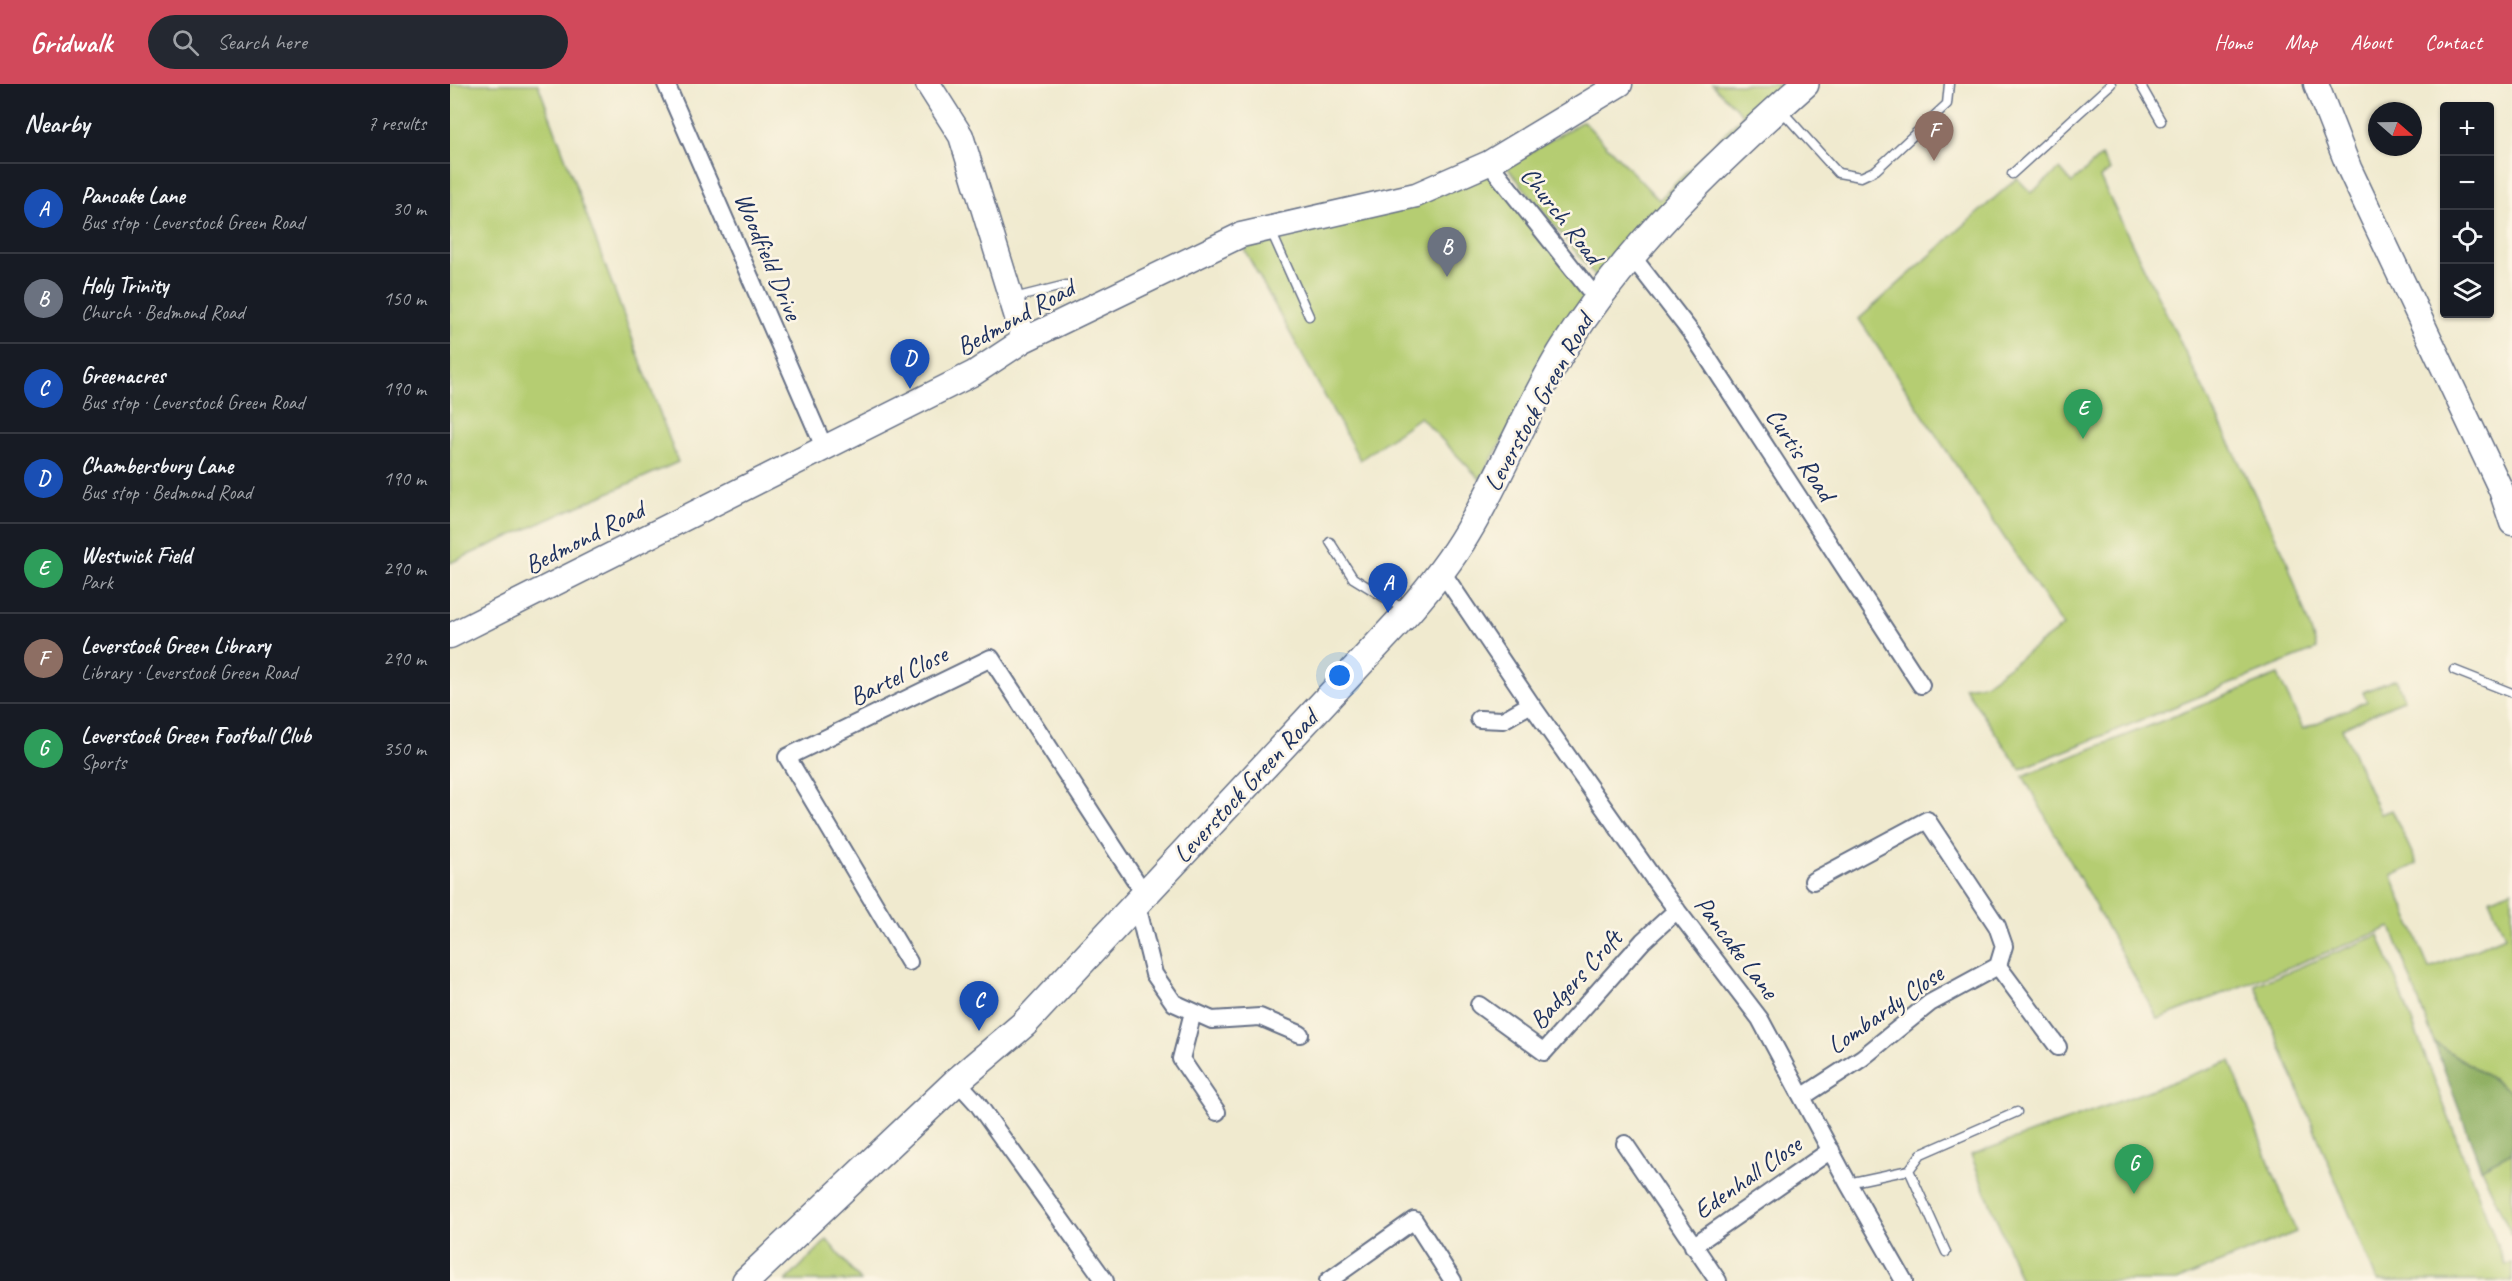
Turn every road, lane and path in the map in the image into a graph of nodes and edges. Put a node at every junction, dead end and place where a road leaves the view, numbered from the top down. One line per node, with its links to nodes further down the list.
1 (928, 84): 16 (street)
2 (1620, 84): 11 (street, Bedmond Road)
3 (1805, 84): 9 (main road, Leverstock Green Road)
4 (1949, 84): 9 (lane)
5 (2111, 84): 12 (lane)
6 (2140, 84): 10 (lane)
7 (666, 85): 20 (street, Woodfield Drive)
8 (2318, 85): 21 (street)
9 (1779, 107): 14 (main road, Leverstock Green Road)
10 (2161, 121)
11 (1489, 163): 13 (street, Bedmond Road); 17 (street, Church Road)
12 (2012, 174)
13 (1270, 228): 18 (lane); 19 (street, Bedmond Road)
14 (1631, 255): 17 (main road, Leverstock Green Road); 27 (street, Curtis Road)
15 (1066, 285): 16 (lane)
16 (1011, 298): 19 (street)
17 (1596, 298): 23 (main road, Leverstock Green Road)
18 (1309, 316)
19 (1024, 340): 20 (street, Bedmond Road)
20 (824, 447): 25 (street, Bedmond Road)
21 (2512, 523)
22 (1330, 542): 24 (lane)
23 (1442, 572): 24 (main road, Leverstock Green Road); 29 (street, Pancake Lane)
24 (1408, 612): 32 (main road, Leverstock Green Road)
25 (450, 636)
26 (2454, 670): 28 (lane)
27 (1921, 684)
28 (2512, 693)
29 (1531, 705): 30 (street); 33 (street, Pancake Lane)
30 (1479, 719)
31 (1813, 881): 35 (street)
32 (1141, 900): 34 (street, Bartel Close); 37 (street); 40 (main road, Leverstock Green Road)
33 (1677, 910): 36 (street, Badgers Croft); 41 (street, Pancake Lane)
34 (909, 962)
35 (1998, 966): 39 (street); 41 (street, Lombardy Close)
36 (1479, 1005)
37 (1193, 1012): 38 (street); 42 (street)
38 (1300, 1034)
39 (2058, 1047)
40 (957, 1081): 50 (main road, Leverstock Green Road); 51 (street)
41 (1802, 1097): 45 (street, Pancake Lane)
42 (1216, 1112)
43 (2017, 1112): 46 (lane)
44 (1625, 1144): 48 (street, Edenhall Close)
45 (1831, 1150): 47 (street, Pancake Lane); 48 (street, Edenhall Close)
46 (1909, 1170): 47 (lane); 49 (lane)
47 (1848, 1183): 55 (street, Pancake Lane)
48 (1693, 1246): 54 (street, Edenhall Close)
49 (1946, 1252)
50 (746, 1281)
51 (1105, 1281)
52 (1328, 1281): 53 (street)
53 (1453, 1281)
54 (1718, 1281)
55 (1904, 1281)

